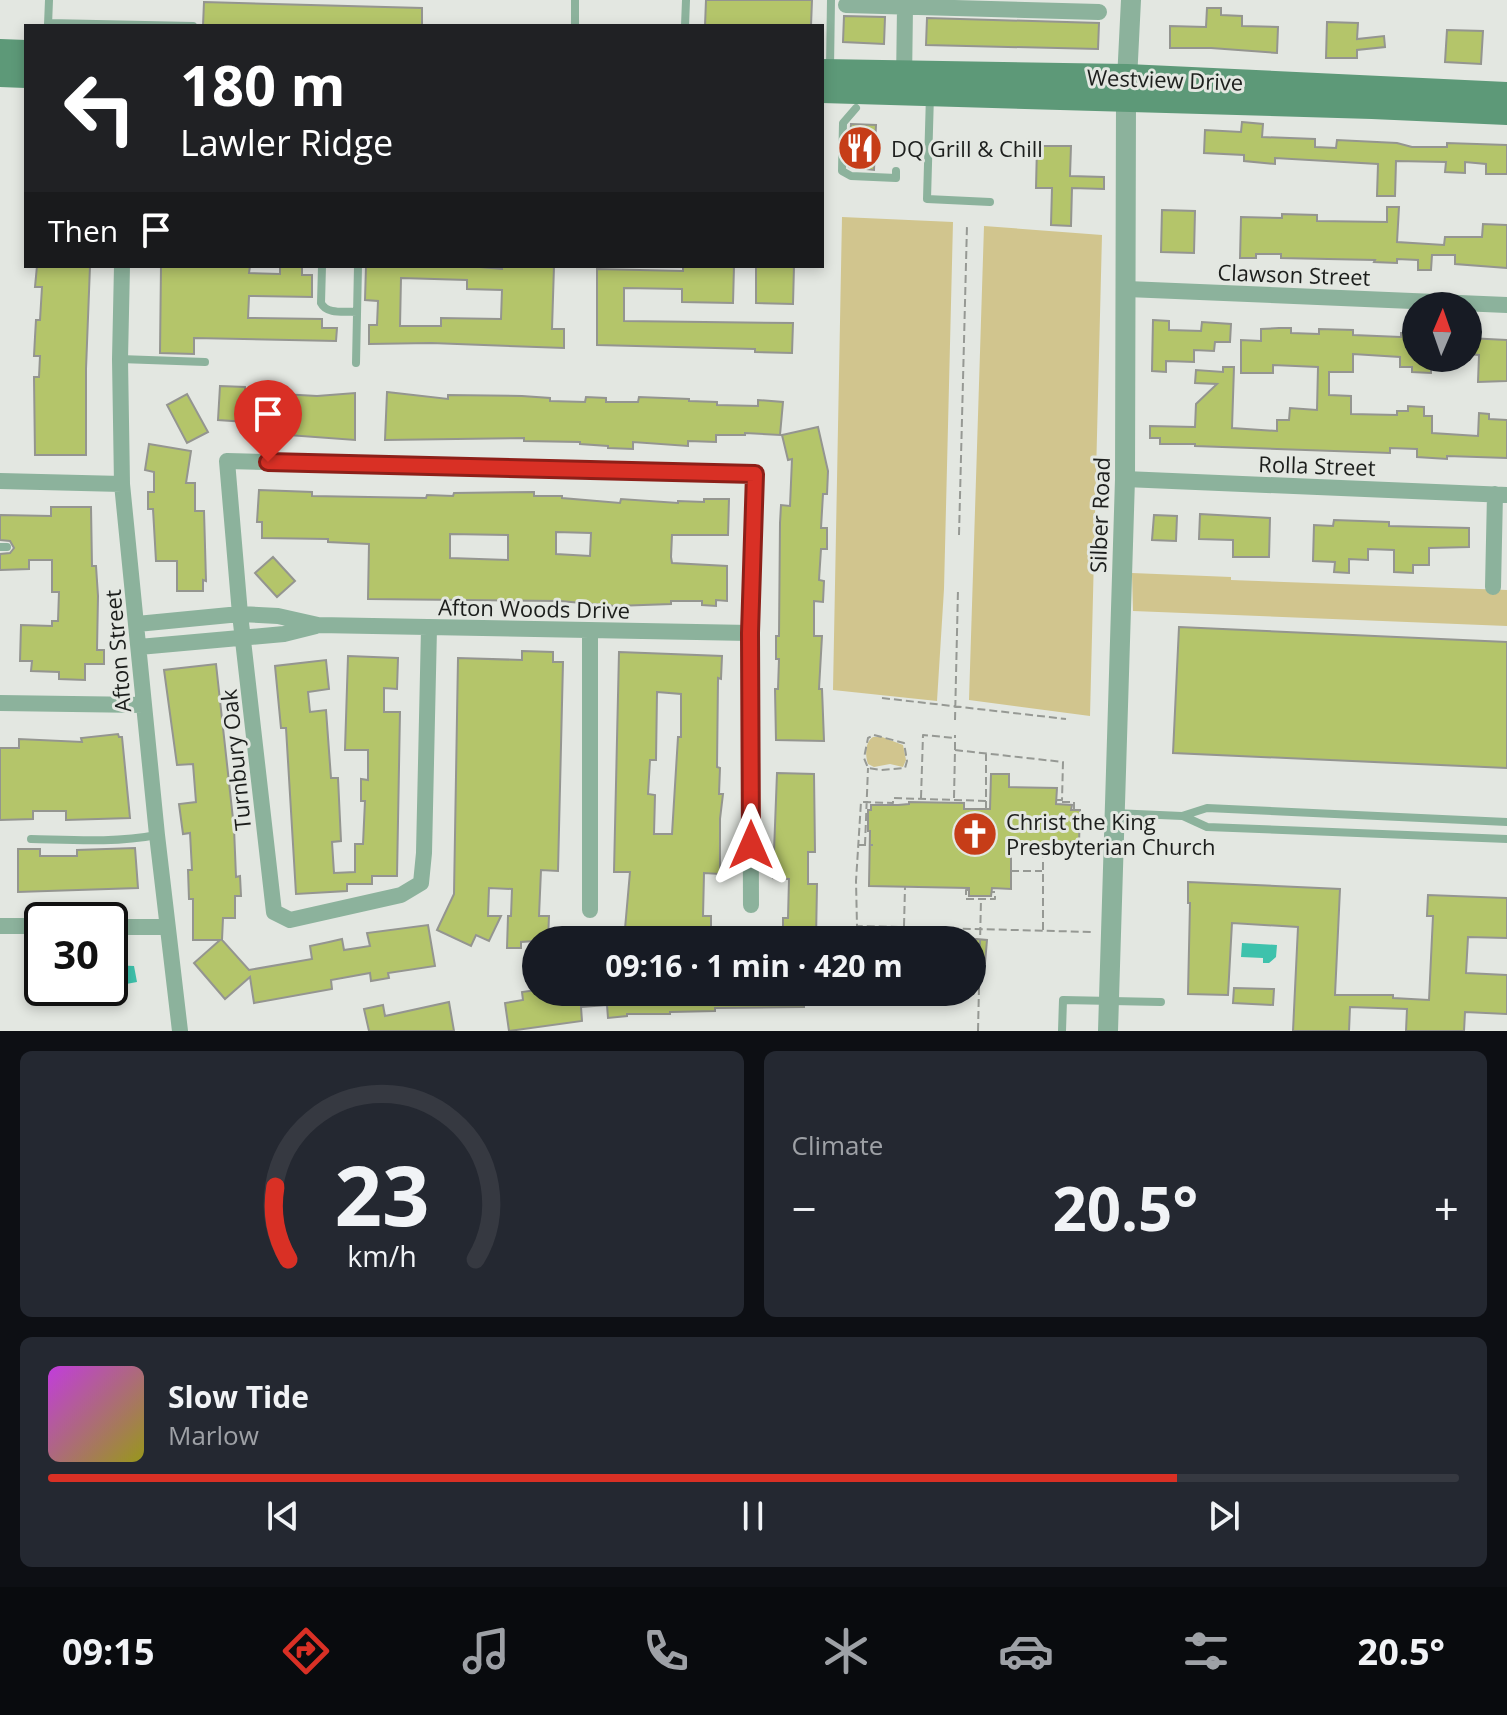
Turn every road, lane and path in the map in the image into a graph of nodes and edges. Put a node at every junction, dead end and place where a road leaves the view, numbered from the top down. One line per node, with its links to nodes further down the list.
1 (49, 0): 9 (lane)
2 (575, 0): 10 (lane)
3 (686, 0): 11 (lane)
4 (1131, 0): 18 (street, Silber Road)
5 (838, 3): 6 (street); 16 (lane)
6 (904, 4): 7 (street); 17 (street)
7 (1070, 6): 8 (street)
8 (1099, 12)
9 (48, 24)
10 (575, 24)
11 (685, 24)
12 (0, 51): 13 (main road)
13 (24, 52)
14 (0, 75): 15 (main road)
15 (24, 76)
16 (825, 78): 17 (main road, Westview Drive)
17 (904, 83): 18 (main road, Westview Drive); 19 (main road, Westview Drive)
18 (1127, 88): 19 (main road, Westview Drive); 21 (main road, Westview Drive); 30 (street, Silber Road)
19 (930, 94): 25 (lane)
20 (1507, 94): 21 (main road, Westview Drive)
21 (1373, 97): 23 (main road, Westview Drive)
22 (856, 108): 24 (lane)
23 (1507, 113)
24 (896, 171)
25 (990, 202)
26 (967, 225): 40 (path)
27 (122, 268): 33 (street, Afton Street)
28 (322, 268): 32 (lane)
29 (358, 268): 32 (lane)
30 (1127, 289): 31 (street, Clawson Street); 36 (street, Silber Road)
31 (1507, 305)
32 (357, 312): 35 (lane)
33 (120, 359): 34 (lane); 38 (street, Afton Street)
34 (205, 362)
35 (356, 363)
36 (1125, 479): 39 (street, Rolla Street); 68 (street, Silber Road)
37 (0, 481): 38 (street)
38 (122, 484): 44 (street, Afton Street)
39 (1501, 494): 41 (street)
40 (959, 535)
41 (1493, 587)
42 (958, 589): 54 (path)
43 (240, 614): 44 (street, Afton Woods Drive); 45 (street, Afton Woods Drive); 48 (street, Turnbury Oak); 49 (street, Turnbury Oak)
44 (137, 624): 50 (street, Afton Street)
45 (318, 625): 46 (street, Afton Woods Drive); 49 (street, Afton Woods Drive)
46 (429, 628): 47 (street, Afton Woods Drive); 49 (street, Turnbury Oak)
47 (590, 631): 48 (street, Afton Woods Drive); 89 (street)
48 (750, 633): 88 (street)
49 (243, 638): 50 (street, Afton Woods Drive)
50 (139, 647): 53 (street, Afton Street)
51 (882, 698): 54 (path)
52 (0, 703): 53 (street)
53 (144, 705): 74 (street, Afton Street)
54 (955, 706): 55 (path); 56 (path)
55 (1066, 719)
56 (955, 720)
57 (955, 750): 58 (path); 60 (path); 61 (path)
58 (986, 753): 63 (path); 64 (path)
59 (868, 768): 59 (path); 65 (path)
60 (921, 799): 61 (path); 65 (path)
61 (954, 800): 64 (path)
62 (1056, 800): 63 (path)
63 (1062, 800): 67 (path)
64 (986, 801): 66 (path)
65 (866, 803): 78 (path); 79 (path)
66 (986, 809)
67 (1074, 810)
68 (1113, 813): 69 (lane); 100 (street, Silber Road)
69 (1182, 816): 70 (lane); 73 (lane)
70 (1411, 817): 71 (lane); 73 (lane)
71 (1484, 821): 72 (lane); 75 (lane)
72 (1507, 822)
73 (1410, 834): 75 (lane)
74 (157, 835): 76 (lane); 96 (street, Afton Street)
75 (1483, 838): 77 (lane)
76 (31, 839)
77 (1507, 839)
78 (857, 845): 79 (path); 92 (path)
79 (865, 845): 80 (path)
80 (873, 845)
81 (1043, 846): 83 (path)
82 (1011, 871): 83 (path)
83 (1043, 871): 98 (path)
84 (905, 887): 93 (path)
85 (969, 890): 87 (path)
86 (992, 892): 87 (path)
87 (981, 899): 94 (path)
88 (751, 905)
89 (590, 910)
90 (0, 926): 91 (street)
91 (24, 926)
92 (857, 926)
93 (904, 926)
94 (980, 926)
95 (128, 927): 96 (street)
96 (167, 927): 103 (street, Afton Street)
97 (986, 929): 98 (path)
98 (1042, 931): 99 (path)
99 (1094, 933)
100 (1109, 1000): 101 (lane); 105 (lane); 106 (street, Silber Road)
101 (1161, 1002)
102 (978, 1006): 104 (path)
103 (180, 1031)
104 (978, 1031)
105 (1062, 1031)
106 (1108, 1031)

